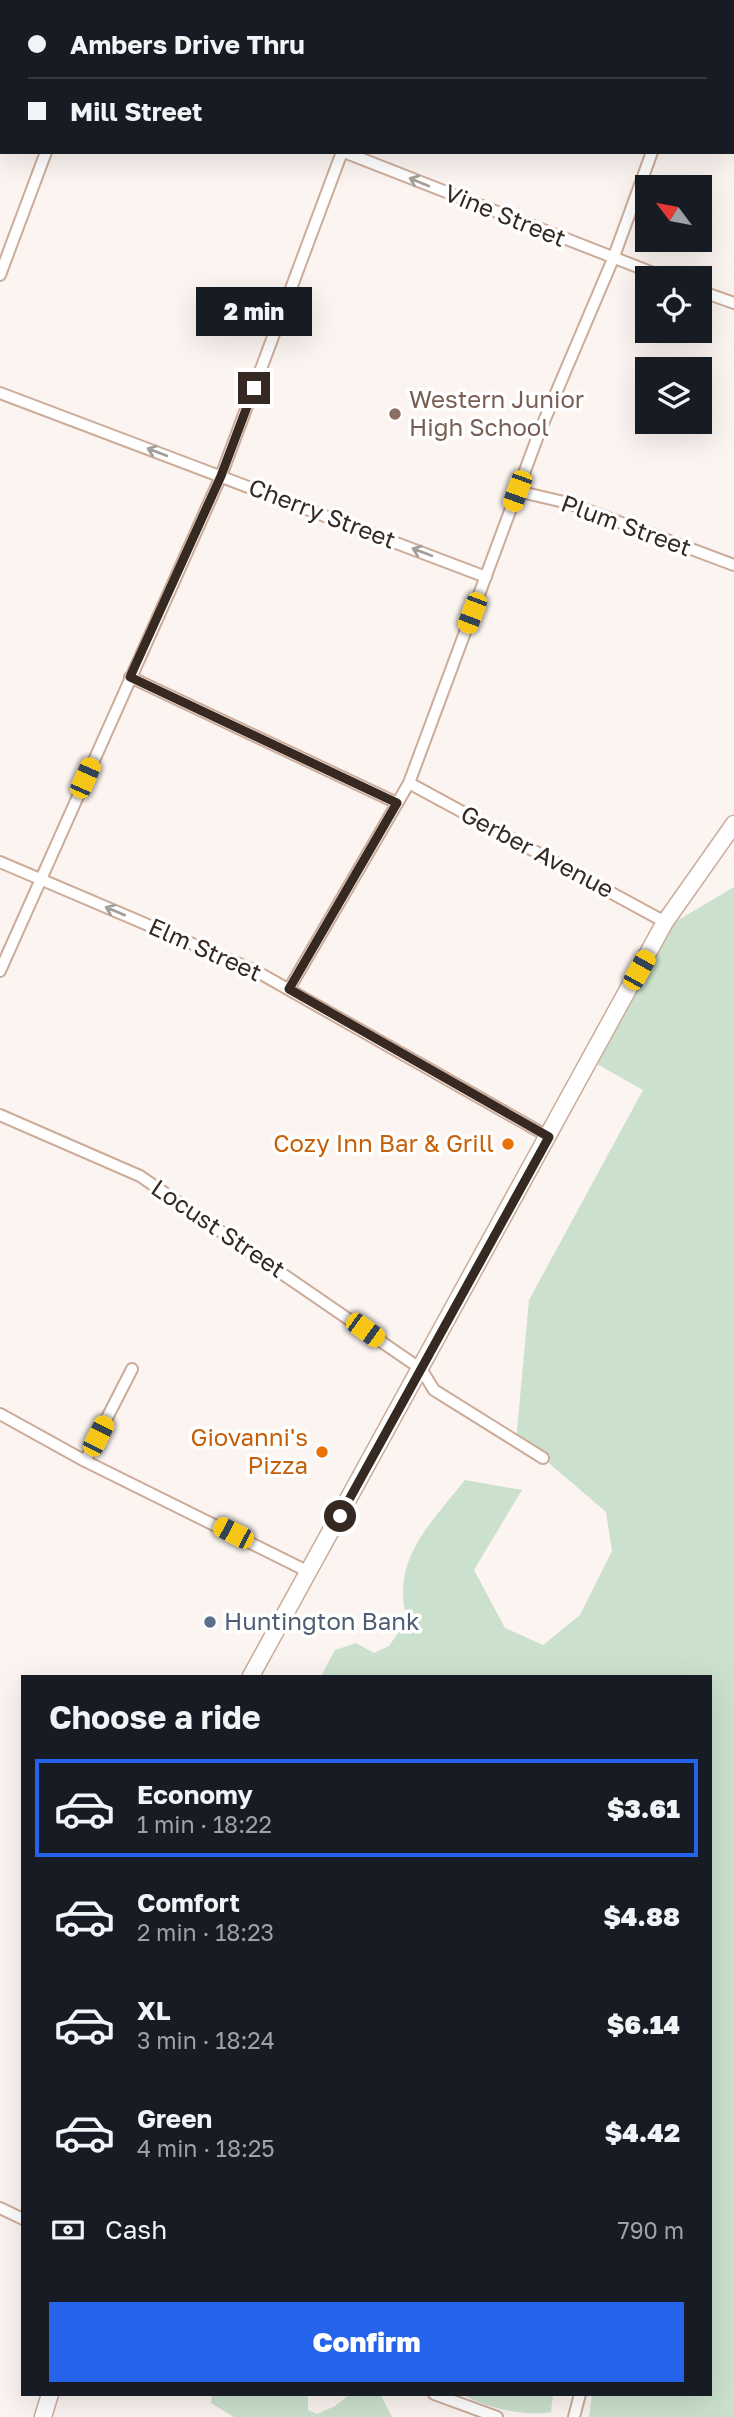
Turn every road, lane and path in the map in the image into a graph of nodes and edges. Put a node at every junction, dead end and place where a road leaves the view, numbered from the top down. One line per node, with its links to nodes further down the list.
1 (45, 154): 7 (street)
2 (342, 154): 11 (street)
3 (348, 154): 5 (street, Vine Street, one-way to 3)
4 (651, 154): 5 (street)
5 (613, 259): 6 (street, Vine Street); 12 (street)
6 (635, 267)
7 (0, 275)
8 (712, 295): 9 (street)
9 (734, 303)
10 (0, 393): 11 (street, Cherry Street, one-way to 10)
11 (221, 476): 14 (street, Cherry Street, one-way to 11); 15 (street)
12 (517, 491): 13 (street, Plum Street); 14 (street)
13 (734, 565)
14 (486, 576): 16 (street)
15 (130, 677): 17 (street); 20 (street)
16 (409, 783): 17 (street); 21 (street, Gerber Avenue)
17 (397, 803): 23 (street)
18 (734, 824): 21 (main road)
19 (0, 862): 20 (street, Elm Street)
20 (40, 879): 22 (street); 23 (street, Elm Street, one-way to 20)
21 (665, 922): 25 (main road)
22 (0, 971)
23 (289, 989): 25 (street, Elm Street)
24 (0, 1115): 27 (street, Locust Street)
25 (549, 1137): 27 (main road)
26 (132, 1369): 30 (street)
27 (421, 1369): 29 (street, Locust Street); 31 (main road)
28 (0, 1414): 30 (street)
29 (544, 1458)
30 (85, 1461): 31 (street)
31 (309, 1572): 32 (main road)
32 (252, 1675)
33 (0, 2208): 34 (street)
34 (21, 2218)
35 (49, 2396): 38 (main road)
36 (439, 2396): 39 (street)
37 (579, 2396): 40 (street)
38 (43, 2417)
39 (497, 2417)
40 (574, 2417)

